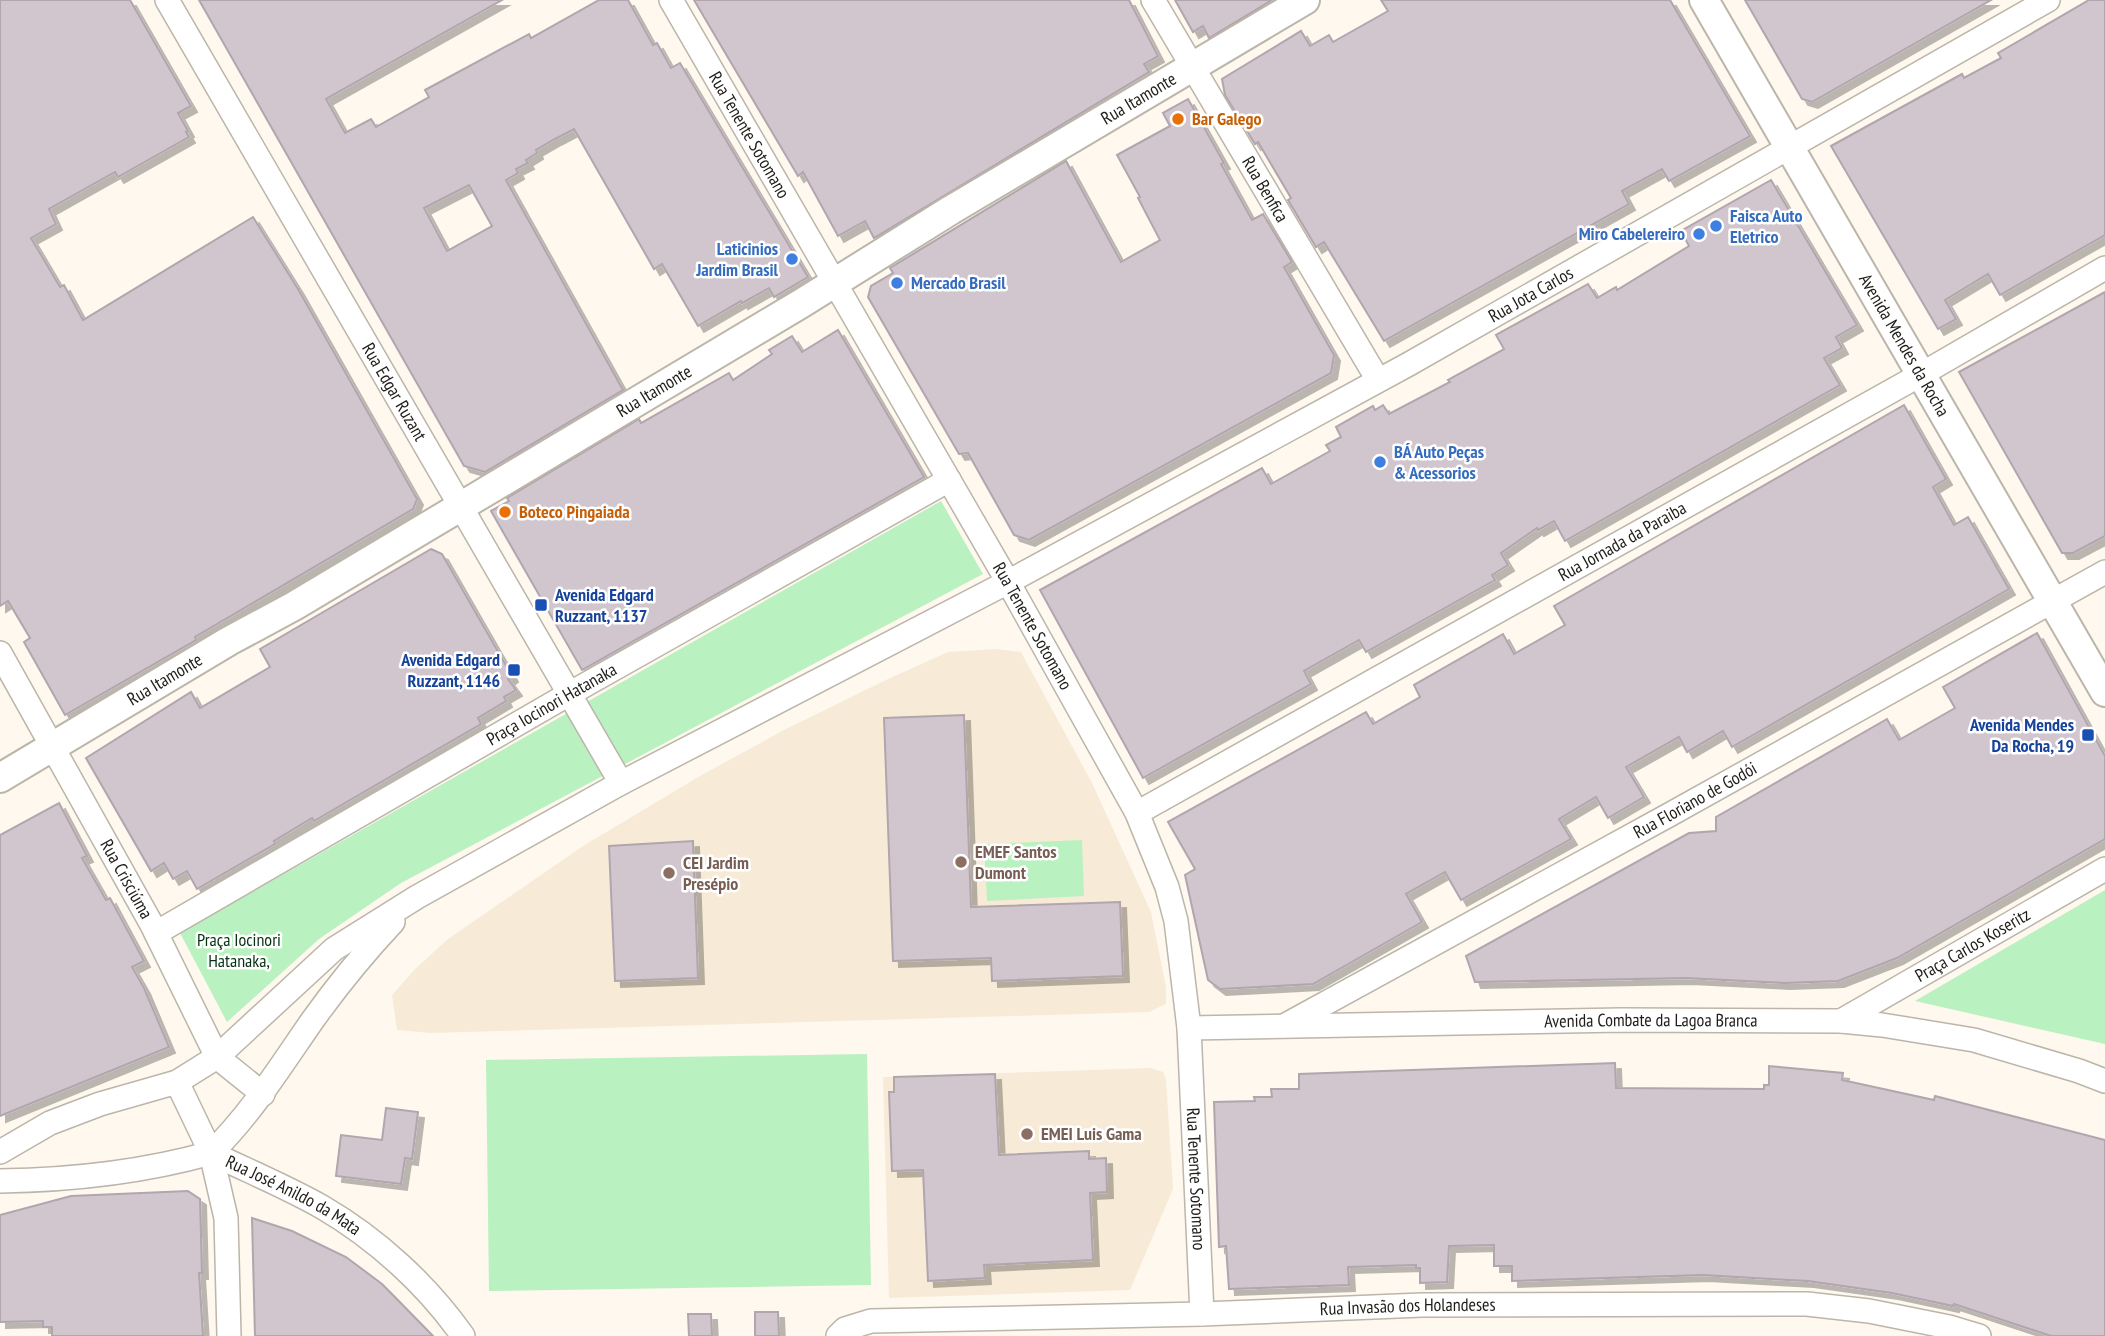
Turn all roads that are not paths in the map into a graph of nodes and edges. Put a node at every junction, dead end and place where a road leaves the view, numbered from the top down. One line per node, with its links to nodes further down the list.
1 (167, 0): 14 (street, Rua Edgar Ruzant)
2 (671, 0): 10 (street, Rua Tenente Sotomano)
3 (1153, 0): 7 (street, Rua Benfica)
4 (1304, 0): 7 (street, Rua Itamonte)
5 (1704, 0): 8 (street, Avenida Mendes da Rocha)
6 (2048, 0): 8 (street, Rua Jota Carlos)
7 (1192, 68): 10 (street, Rua Itamonte); 12 (street, Rua Benfica)
8 (1789, 147): 11 (street, Avenida Mendes da Rocha); 12 (street, Rua Jota Carlos)
9 (2105, 268): 11 (street, Rua Jornada da Paraiba)
10 (836, 282): 13 (street, Rua Tenente Sotomano); 14 (street, Rua Itamonte)
11 (1920, 375): 17 (street, Avenida Mendes da Rocha); 24 (street, Rua Jornada da Paraiba)
12 (1378, 380): 16 (street, Rua Jota Carlos)
13 (948, 480): 16 (street, Rua Tenente Sotomano); 20 (street, Praça Iocinori Hatanaka)
14 (461, 507): 20 (street, Rua Edgar Ruzant); 21 (street, Rua Itamonte)
15 (2105, 572): 17 (street, Rua Floriano de Godói)
16 (1008, 582): 23 (street); 24 (street, Rua Tenente Sotomano)
17 (2054, 601): 19 (street, Avenida Mendes da Rocha); 29 (street, Rua Floriano de Godói)
18 (0, 653): 21 (street, Rua Crisciúma)
19 (2105, 692)
20 (569, 694): 23 (street, Rua Edgar Ruzant); 27 (street, Praça Iocinori Hatanaka)
21 (53, 746): 22 (street, Rua Itamonte); 27 (street, Rua Crisciúma)
22 (0, 778)
23 (621, 783): 26 (street)
24 (1137, 813): 30 (street, Rua Tenente Sotomano)
25 (2105, 869): 28 (street, Praça Carlos Koseritz)
26 (417, 897): 31 (street); 34 (street)
27 (156, 933): 31 (street, Rua Crisciúma)
28 (1841, 1021): 29 (street, Avenida Combate da Lagoa Branca); 32 (street, Avenida Combate da Lagoa Branca)
29 (1283, 1026): 30 (street, Avenida Combate da Lagoa Branca)
30 (1189, 1028): 38 (street, Rua Tenente Sotomano)
31 (217, 1057): 33 (street); 34 (street, Rua Crisciúma)
32 (2105, 1081)
33 (177, 1082): 35 (street); 36 (street)
34 (263, 1094): 36 (street)
35 (0, 1152)
36 (211, 1153): 37 (street, Rua José Anildo da Mata); 39 (street); 40 (street, Rua José Anildo da Mata)
37 (0, 1181)
38 (1202, 1314): 41 (street, Rua Invasão dos Holandeses); 42 (street, Rua Invasão dos Holandeses)
39 (229, 1336)
40 (463, 1336)
41 (838, 1336)
42 (1979, 1336)

